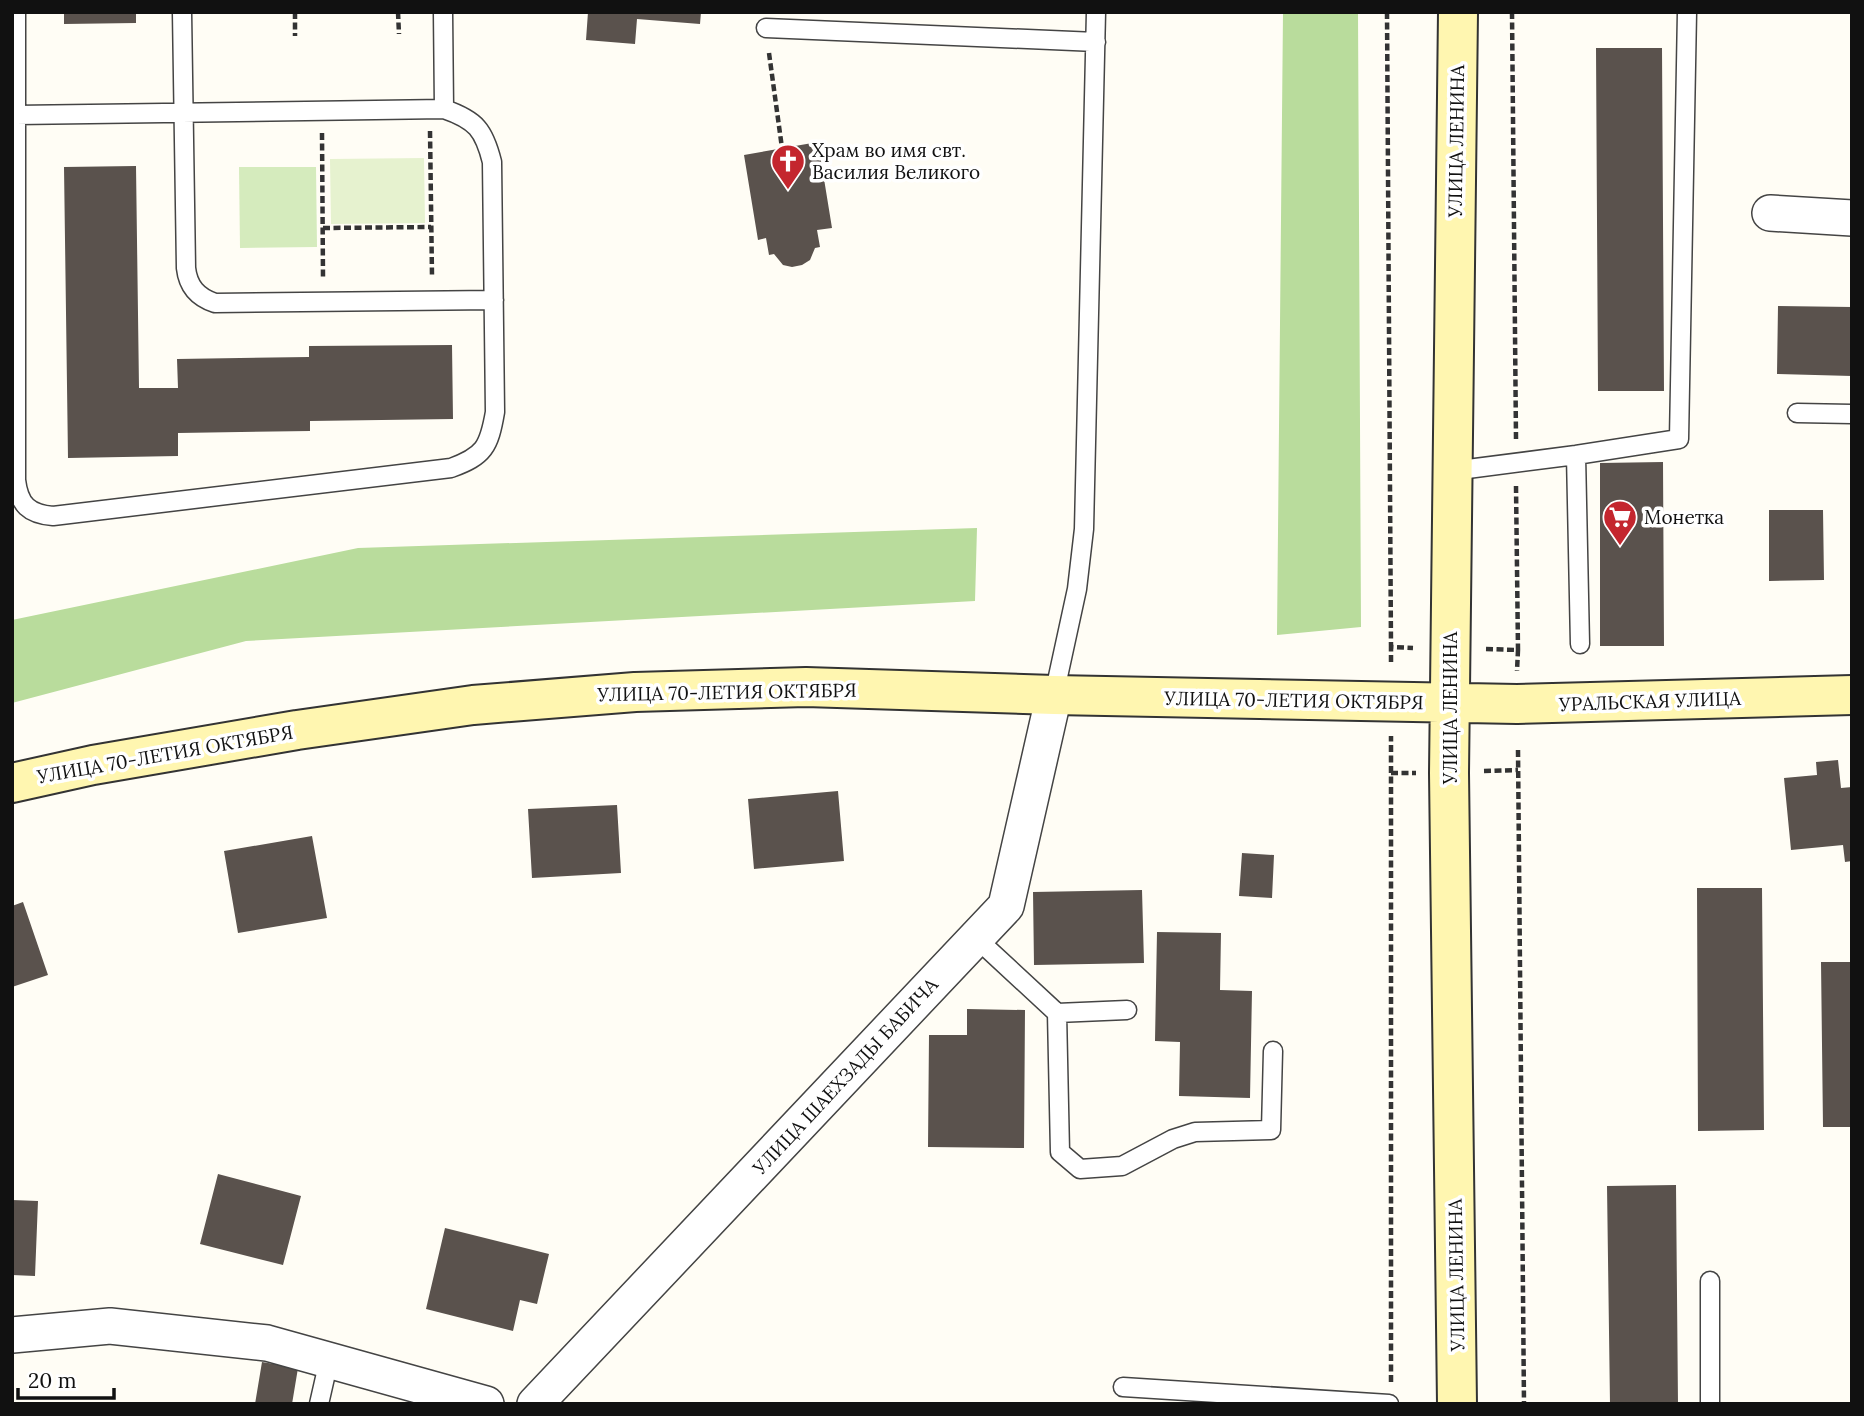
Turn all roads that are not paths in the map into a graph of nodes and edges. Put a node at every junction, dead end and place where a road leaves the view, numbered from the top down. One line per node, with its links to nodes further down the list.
1 (16, 12): 11 (lane)
2 (182, 12): 10 (lane)
3 (443, 12): 9 (lane)
4 (1096, 12): 8 (lane)
5 (1458, 12): 18 (main road, УЛИЦА ЛЕНИНА)
6 (1687, 12): 17 (lane)
7 (766, 28): 8 (lane)
8 (1096, 42): 20 (lane)
9 (437, 109): 10 (lane); 14 (lane)
10 (184, 113): 11 (lane); 14 (lane)
11 (16, 115): 14 (lane)
12 (1770, 213): 13 (street)
13 (1852, 218)
14 (494, 300)
15 (1797, 413): 16 (lane)
16 (1852, 414)
17 (1576, 455): 18 (lane); 19 (lane)
18 (1452, 471): 22 (main road, УЛИЦА ЛЕНИНА)
19 (1580, 643)
20 (1054, 695): 22 (main road, УЛИЦА 70-ЛЕТИЯ ОКТЯБРЯ); 23 (main road, УЛИЦА 70-ЛЕТИЯ ОКТЯБРЯ); 24 (street, УЛИЦА ШАЕХЗАДЫ БАБИЧА)
21 (1852, 695): 22 (main road, УРАЛЬСКАЯ УЛИЦА)
22 (1449, 703): 36 (main road, УЛИЦА ЛЕНИНА)
23 (12, 783)
24 (976, 938): 26 (lane); 35 (street, УЛИЦА ШАЕХЗАДЫ БАБИЧА)
25 (1127, 1010): 26 (lane)
26 (1057, 1013): 27 (lane)
27 (1273, 1051)
28 (1710, 1281): 37 (lane)
29 (12, 1335): 30 (street)
30 (329, 1360): 33 (lane); 34 (street)
31 (1123, 1387): 32 (lane)
32 (1390, 1397)
33 (319, 1404)
34 (486, 1404)
35 (535, 1404)
36 (1457, 1404)
37 (1710, 1404)

